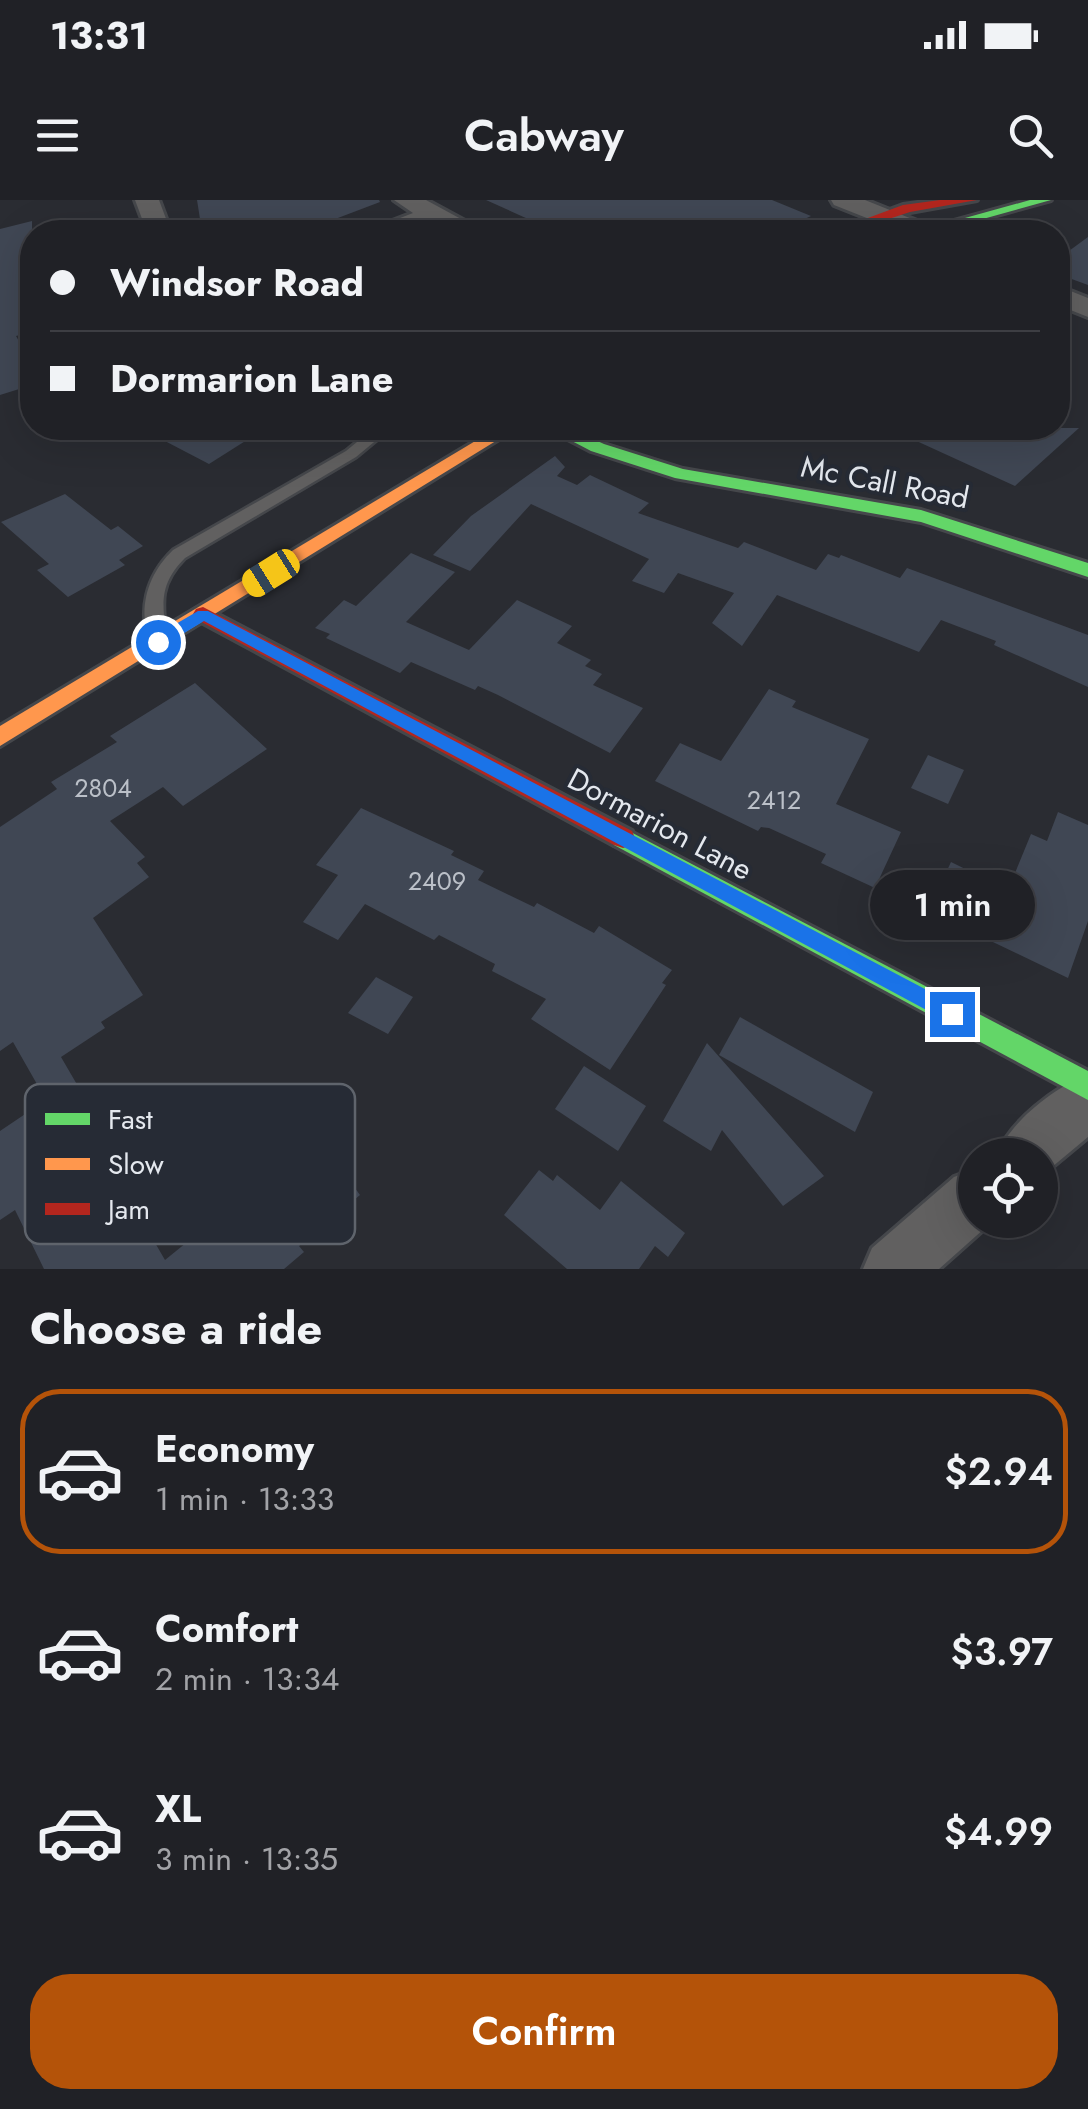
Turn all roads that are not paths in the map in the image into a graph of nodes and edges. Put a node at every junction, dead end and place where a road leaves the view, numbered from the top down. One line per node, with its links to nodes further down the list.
1 (406, 200): 5 (street)
2 (844, 200): 6 (street)
3 (971, 200): 6 (street)
4 (1044, 200): 11 (street)
5 (433, 214): 7 (street); 8 (street)
6 (882, 215): 9 (street); 10 (street)
7 (417, 220)
8 (446, 220)
9 (868, 220)
10 (893, 220)
11 (967, 220)
12 (368, 440): 17 (lane)
13 (488, 440): 16 (street)
14 (577, 440): 15 (street, Mc Call Road)
15 (1088, 570)
16 (203, 614): 17 (street); 19 (street, Dormarion Lane)
17 (158, 642): 18 (street)
18 (0, 737)
19 (1088, 1086)
20 (1088, 1101): 21 (street)
21 (1045, 1138)
22 (958, 1213): 23 (street)
23 (893, 1269)

